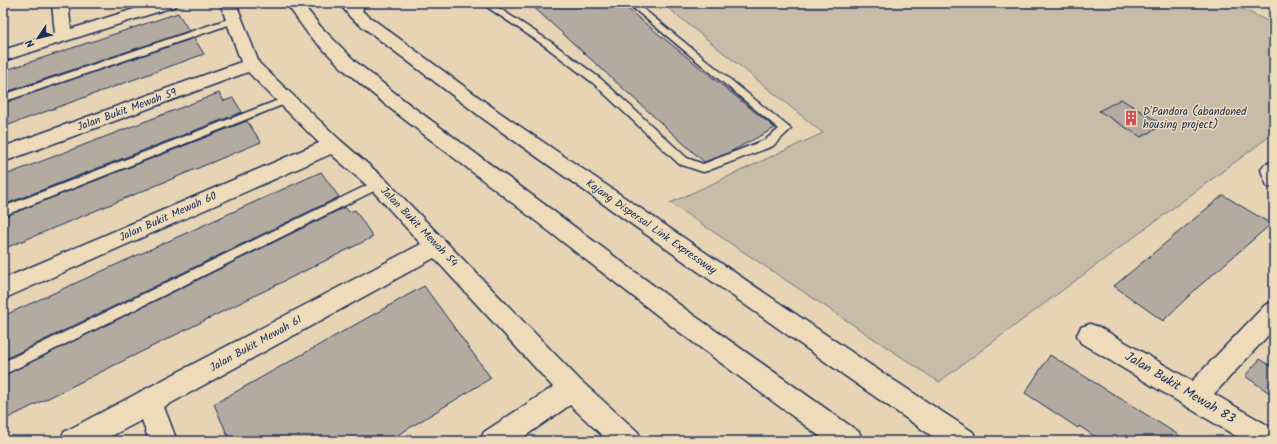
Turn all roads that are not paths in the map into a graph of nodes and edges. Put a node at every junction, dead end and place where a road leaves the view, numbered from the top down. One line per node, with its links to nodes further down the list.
1 (60, 3): 9 (main road)
2 (170, 3): 6 (main road)
3 (294, 3): 32 (main road)
4 (485, 3): 5 (lane)
5 (631, 3)
6 (144, 7): 9 (main road)
7 (355, 7): 33 (main road, Kajang Dispersal Link Expressway)
8 (231, 12): 11 (main road, Jalan Bukit Mewah 54); 12 (lane)
9 (64, 37): 10 (main road)
10 (3, 56)
11 (250, 65): 13 (main road, Jalan Bukit Mewah 54); 15 (main road, Jalan Bukit Mewah 59)
12 (3, 99)
13 (286, 100): 14 (main road, Jalan Bukit Mewah 54); 19 (lane)
14 (333, 145): 18 (main road, Jalan Bukit Mewah 54); 21 (main road, Jalan Bukit Mewah 60)
15 (3, 155)
16 (1274, 168): 17 (main road)
17 (1274, 181)
18 (378, 184): 20 (main road, Jalan Bukit Mewah 54); 24 (lane)
19 (3, 212)
20 (437, 246): 25 (main road, Jalan Bukit Mewah 54); 27 (main road, Jalan Bukit Mewah 61)
21 (3, 289)
22 (1274, 312): 26 (main road)
23 (1090, 335): 26 (main road, Jalan Bukit Mewah 83)
24 (3, 368)
25 (572, 389): 30 (main road); 31 (main road, Jalan Bukit Mewah 54)
26 (1194, 397): 34 (main road, Jalan Bukit Mewah 83)
27 (150, 402): 28 (main road, Jalan Bukit Mewah 61); 29 (main road)
28 (74, 441)
29 (163, 441)
30 (494, 441)
31 (628, 441)
32 (849, 441)
33 (963, 441)
34 (1269, 441)

